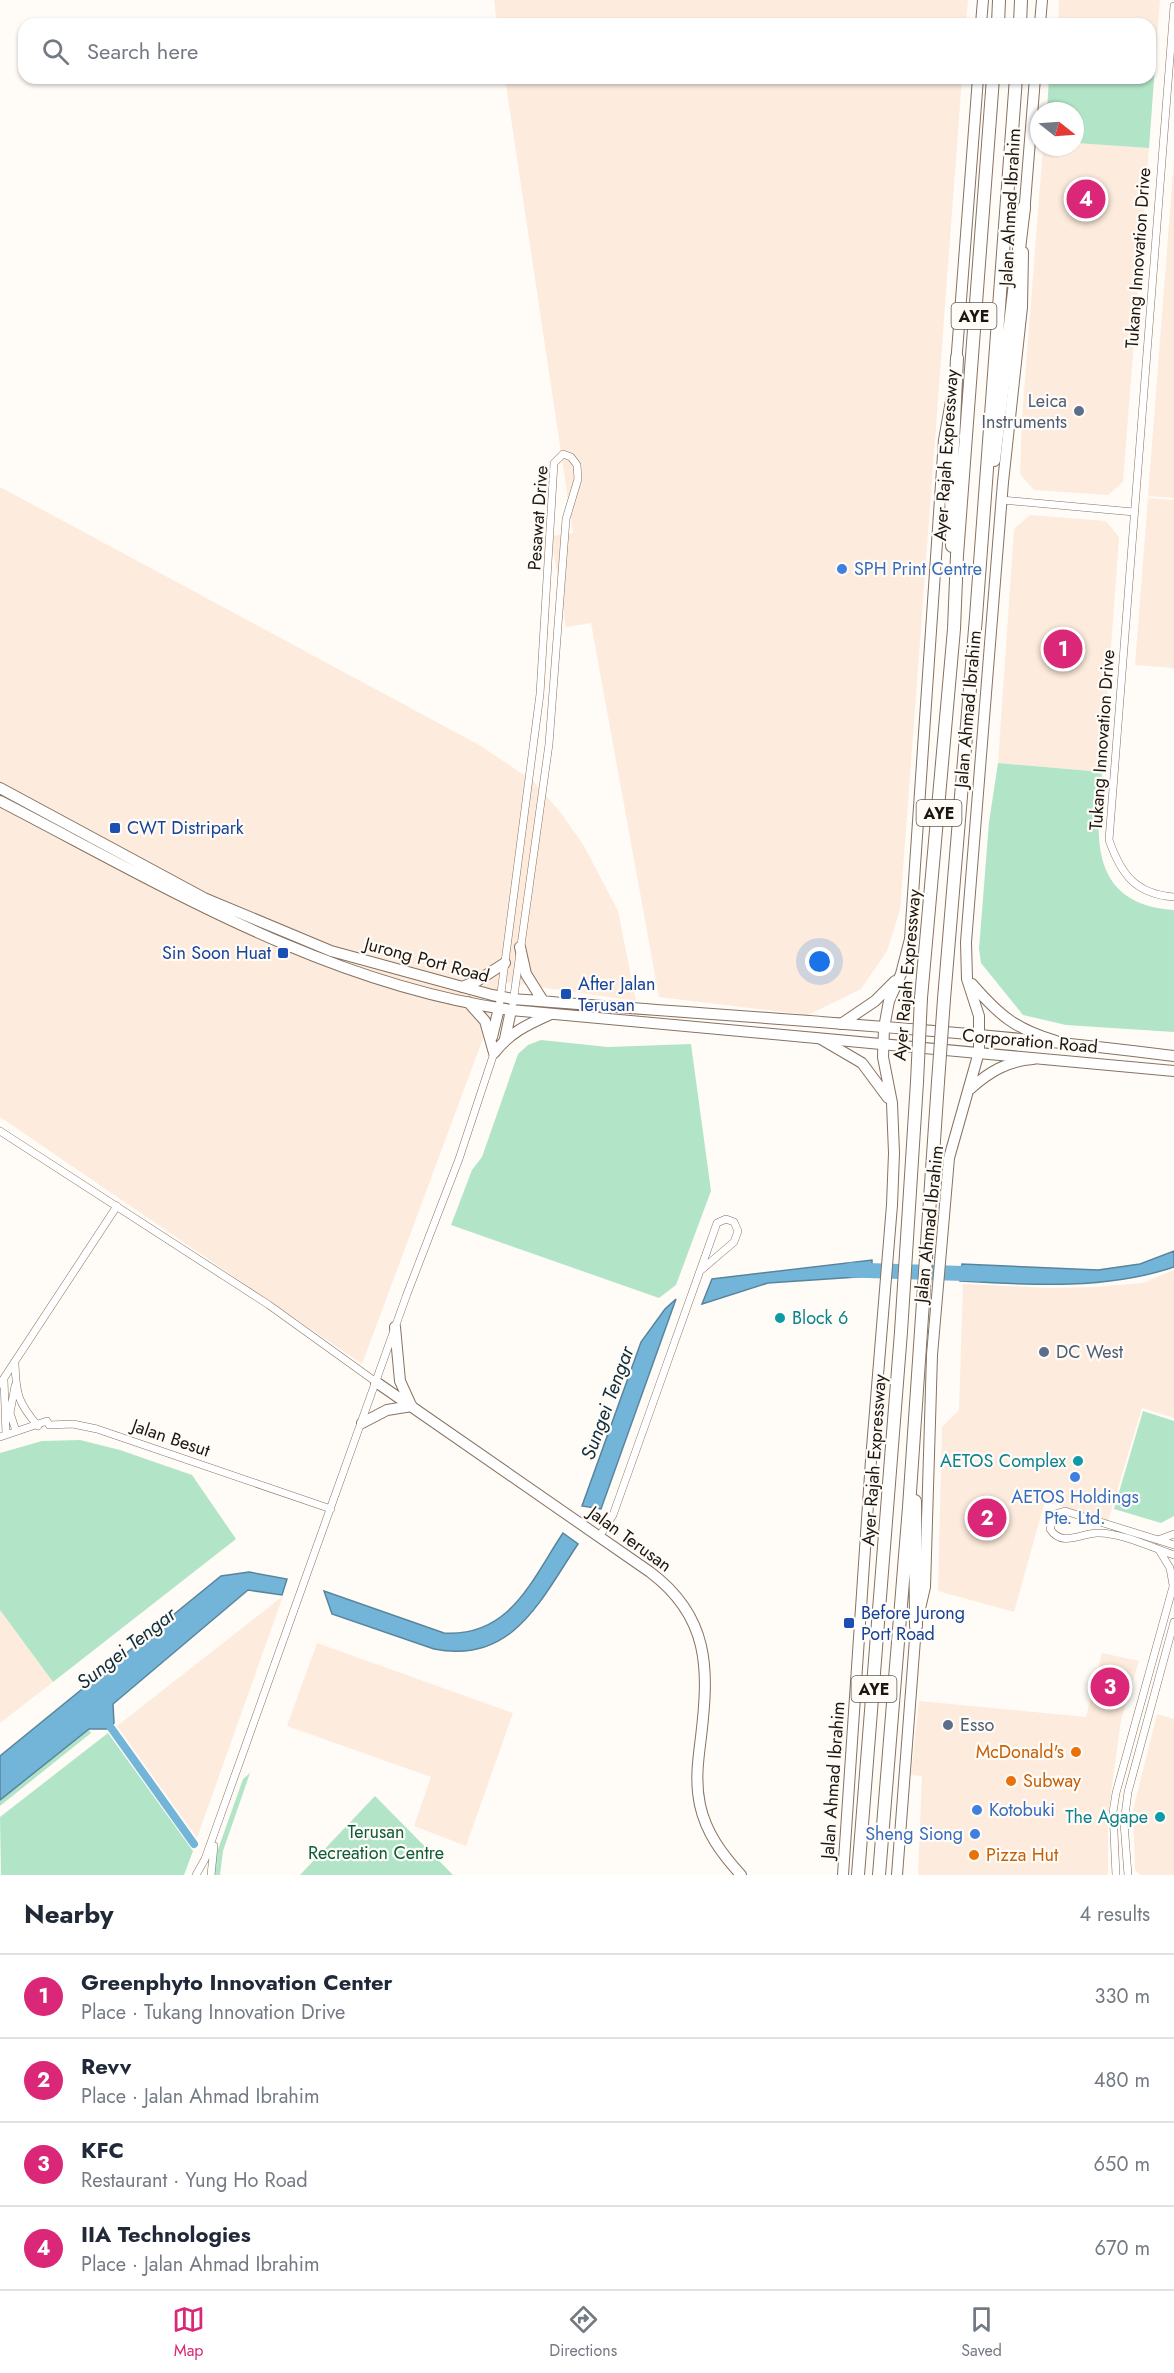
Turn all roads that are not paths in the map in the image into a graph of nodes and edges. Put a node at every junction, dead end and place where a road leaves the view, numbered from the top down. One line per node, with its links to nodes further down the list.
1 (983, 0): 6 (main road)
2 (999, 0): 7 (highway)
3 (1021, 0): 8 (highway)
4 (1042, 0): 9 (main road)
5 (1173, 6): 17 (street, Tukang Innovation Drive)
6 (982, 18)
7 (998, 18)
8 (1020, 18)
9 (1040, 18)
10 (978, 84): 15 (main road, Jalan Ahmad Ibrahim)
11 (993, 84): 19 (highway, Ayer Rajah Expressway / AYE)
12 (1016, 84): 18 (highway, Ayer Rajah Expressway / AYE)
13 (1034, 84): 14 (main road, Jalan Ahmad Ibrahim)
14 (1024, 207): 16 (main road, Jalan Ahmad Ibrahim); 18 (highway)
15 (957, 358): 19 (highway); 25 (main road, Jalan Ahmad Ibrahim)
16 (1002, 500): 17 (street); 26 (main road, Jalan Ahmad Ibrahim)
17 (1134, 512): 22 (street, Tukang Innovation Drive)
18 (982, 538): 61 (highway, Ayer Rajah Expressway / AYE, bridge)
19 (957, 555): 77 (highway, Ayer Rajah Expressway / AYE, bridge)
20 (0, 788): 27 (main road, Jurong Port Road)
21 (0, 801): 29 (main road, Jurong Port Road)
22 (1174, 897)
23 (520, 947): 24 (street, Pesawat Drive); 28 (main road); 31 (street, Pesawat Drive)
24 (505, 963): 27 (main road); 30 (street, Pesawat Drive)
25 (901, 974): 33 (main road); 34 (main road, Jalan Ahmad Ibrahim)
26 (967, 979): 35 (main road, Jalan Ahmad Ibrahim); 39 (main road)
27 (461, 987): 30 (main road, Jurong Port Road)
28 (543, 1001): 31 (main road, Jurong Port Road); 33 (main road, Jurong Port Road)
29 (468, 1002): 30 (main road, Jurong Port Road); 38 (main road)
30 (499, 1002): 31 (main road, Jurong Port Road); 38 (main road)
31 (512, 1004): 32 (main road, Jurong Port Road); 36 (main road)
32 (552, 1013): 36 (main road); 37 (main road, Jurong Port Road)
33 (841, 1024): 34 (main road, Jurong Port Road)
34 (884, 1028): 35 (main road, Corporation Road); 40 (main road, Jalan Ahmad Ibrahim)
35 (980, 1034): 39 (main road, Corporation Road); 41 (main road, Jalan Ahmad Ibrahim)
36 (505, 1039): 42 (main road)
37 (821, 1039): 40 (main road, Jurong Port Road); 47 (main road)
38 (492, 1040): 42 (main road)
39 (1056, 1041): 43 (main road, Corporation Road)
40 (884, 1044): 41 (main road, Corporation Road); 47 (main road, Jalan Ahmad Ibrahim)
41 (979, 1052): 44 (main road, Corporation Road); 46 (main road, Jalan Ahmad Ibrahim)
42 (494, 1053): 51 (street)
43 (1174, 1056)
44 (1033, 1059): 45 (main road, Corporation Road); 46 (main road)
45 (1174, 1071)
46 (969, 1089): 71 (main road, Jalan Ahmad Ibrahim)
47 (892, 1103): 76 (main road, Jalan Ahmad Ibrahim)
48 (0, 1131): 49 (street)
49 (117, 1206): 52 (street); 54 (street)
50 (699, 1271): 50 (street); 64 (street)
51 (395, 1327): 54 (street); 56 (main road)
52 (15, 1362): 53 (street); 55 (street)
53 (2, 1382): 60 (street)
54 (376, 1382): 56 (main road, Jalan Terusan); 57 (street)
55 (16, 1384): 58 (street); 59 (street)
56 (411, 1406): 57 (main road); 64 (main road, Jalan Terusan)
57 (362, 1423): 62 (street)
58 (38, 1426): 59 (street, Jalan Besut); 62 (street, Jalan Besut)
59 (16, 1431): 60 (street, Jalan Besut)
60 (3, 1436)
61 (910, 1492): 71 (highway); 78 (highway, Ayer Rajah Expressway / AYE)
62 (331, 1509): 72 (street)
63 (1174, 1534): 65 (street)
64 (599, 1537): 75 (main road, Jalan Terusan)
65 (1158, 1540): 66 (street); 67 (street)
66 (1174, 1545)
67 (1159, 1550): 68 (street); 69 (street)
68 (1174, 1555)
69 (1174, 1584): 80 (street)
70 (1174, 1622): 81 (street)
71 (916, 1626): 79 (main road, Jalan Ahmad Ibrahim)
72 (216, 1829): 73 (street); 74 (street)
73 (196, 1875)
74 (211, 1875)
75 (741, 1875)
76 (843, 1875)
77 (858, 1875)
78 (879, 1875)
79 (897, 1875)
80 (1116, 1875)
81 (1128, 1875)

